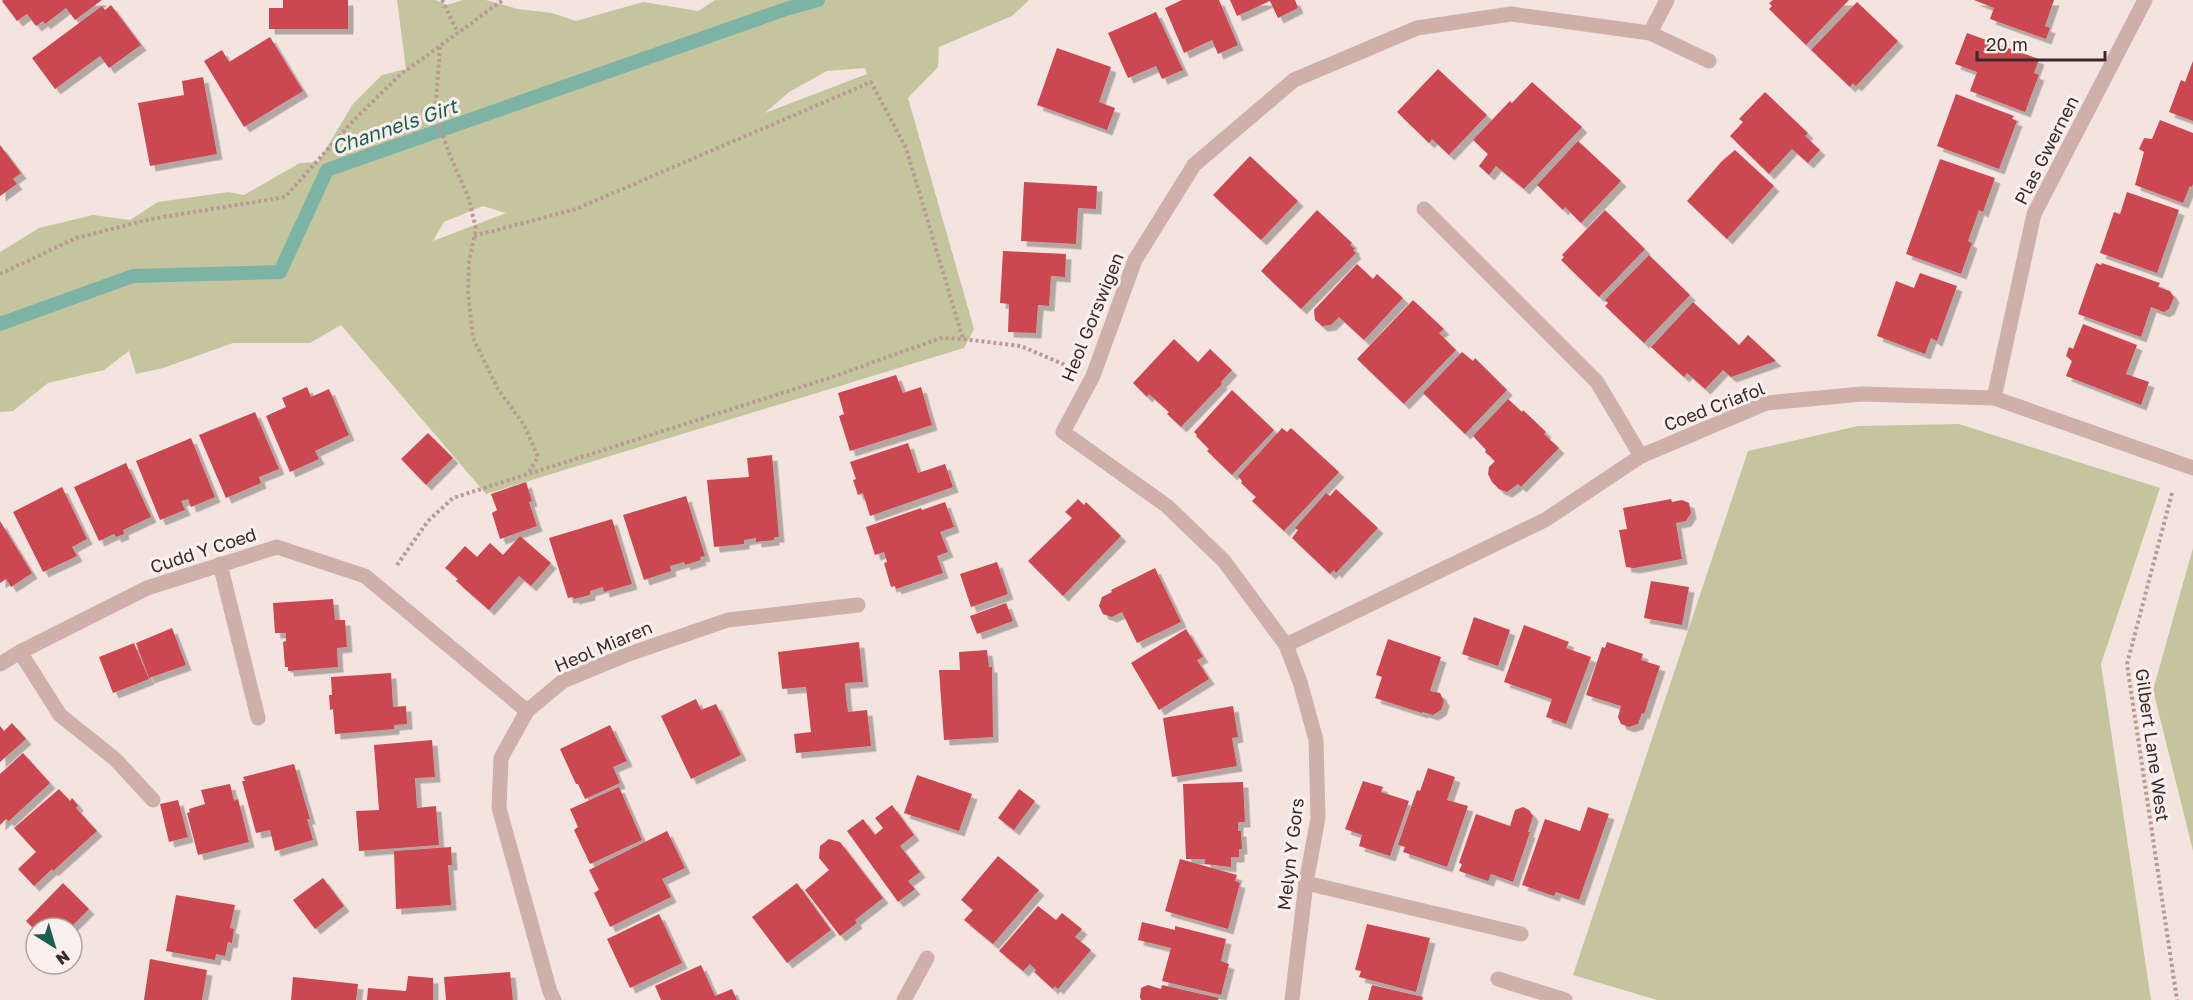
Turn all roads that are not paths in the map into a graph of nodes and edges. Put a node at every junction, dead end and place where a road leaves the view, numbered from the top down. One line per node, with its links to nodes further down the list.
1 (1667, 0): 3 (street)
2 (2145, 0): 6 (street, Plas Gwernen)
3 (1650, 33): 4 (street, Heol Gorswigen); 11 (street, Heol Gorswigen)
4 (1709, 61)
5 (1424, 209): 7 (street)
6 (1994, 398): 7 (street, Coed Criafol); 8 (street, Coed Criafol)
7 (1641, 456): 11 (street, Coed Criafol)
8 (2186, 465)
9 (220, 564): 12 (street, Cudd Y Coed); 14 (street, Cudd Y Coed); 15 (street)
10 (858, 605): 14 (street, Heol Miaren)
11 (1286, 645): 17 (street, Melyn Y Gors)
12 (20, 652): 13 (street, Cudd Y Coed); 16 (street)
13 (0, 664)
14 (527, 711): 21 (street, Heol Miaren)
15 (258, 718)
16 (153, 800)
17 (1305, 883): 18 (street); 23 (street, Melyn Y Gors)
18 (1521, 934)
19 (927, 958): 22 (street)
20 (1498, 979): 24 (street)
21 (554, 1000)
22 (904, 1000)
23 (1292, 1000)
24 (1565, 1000)

